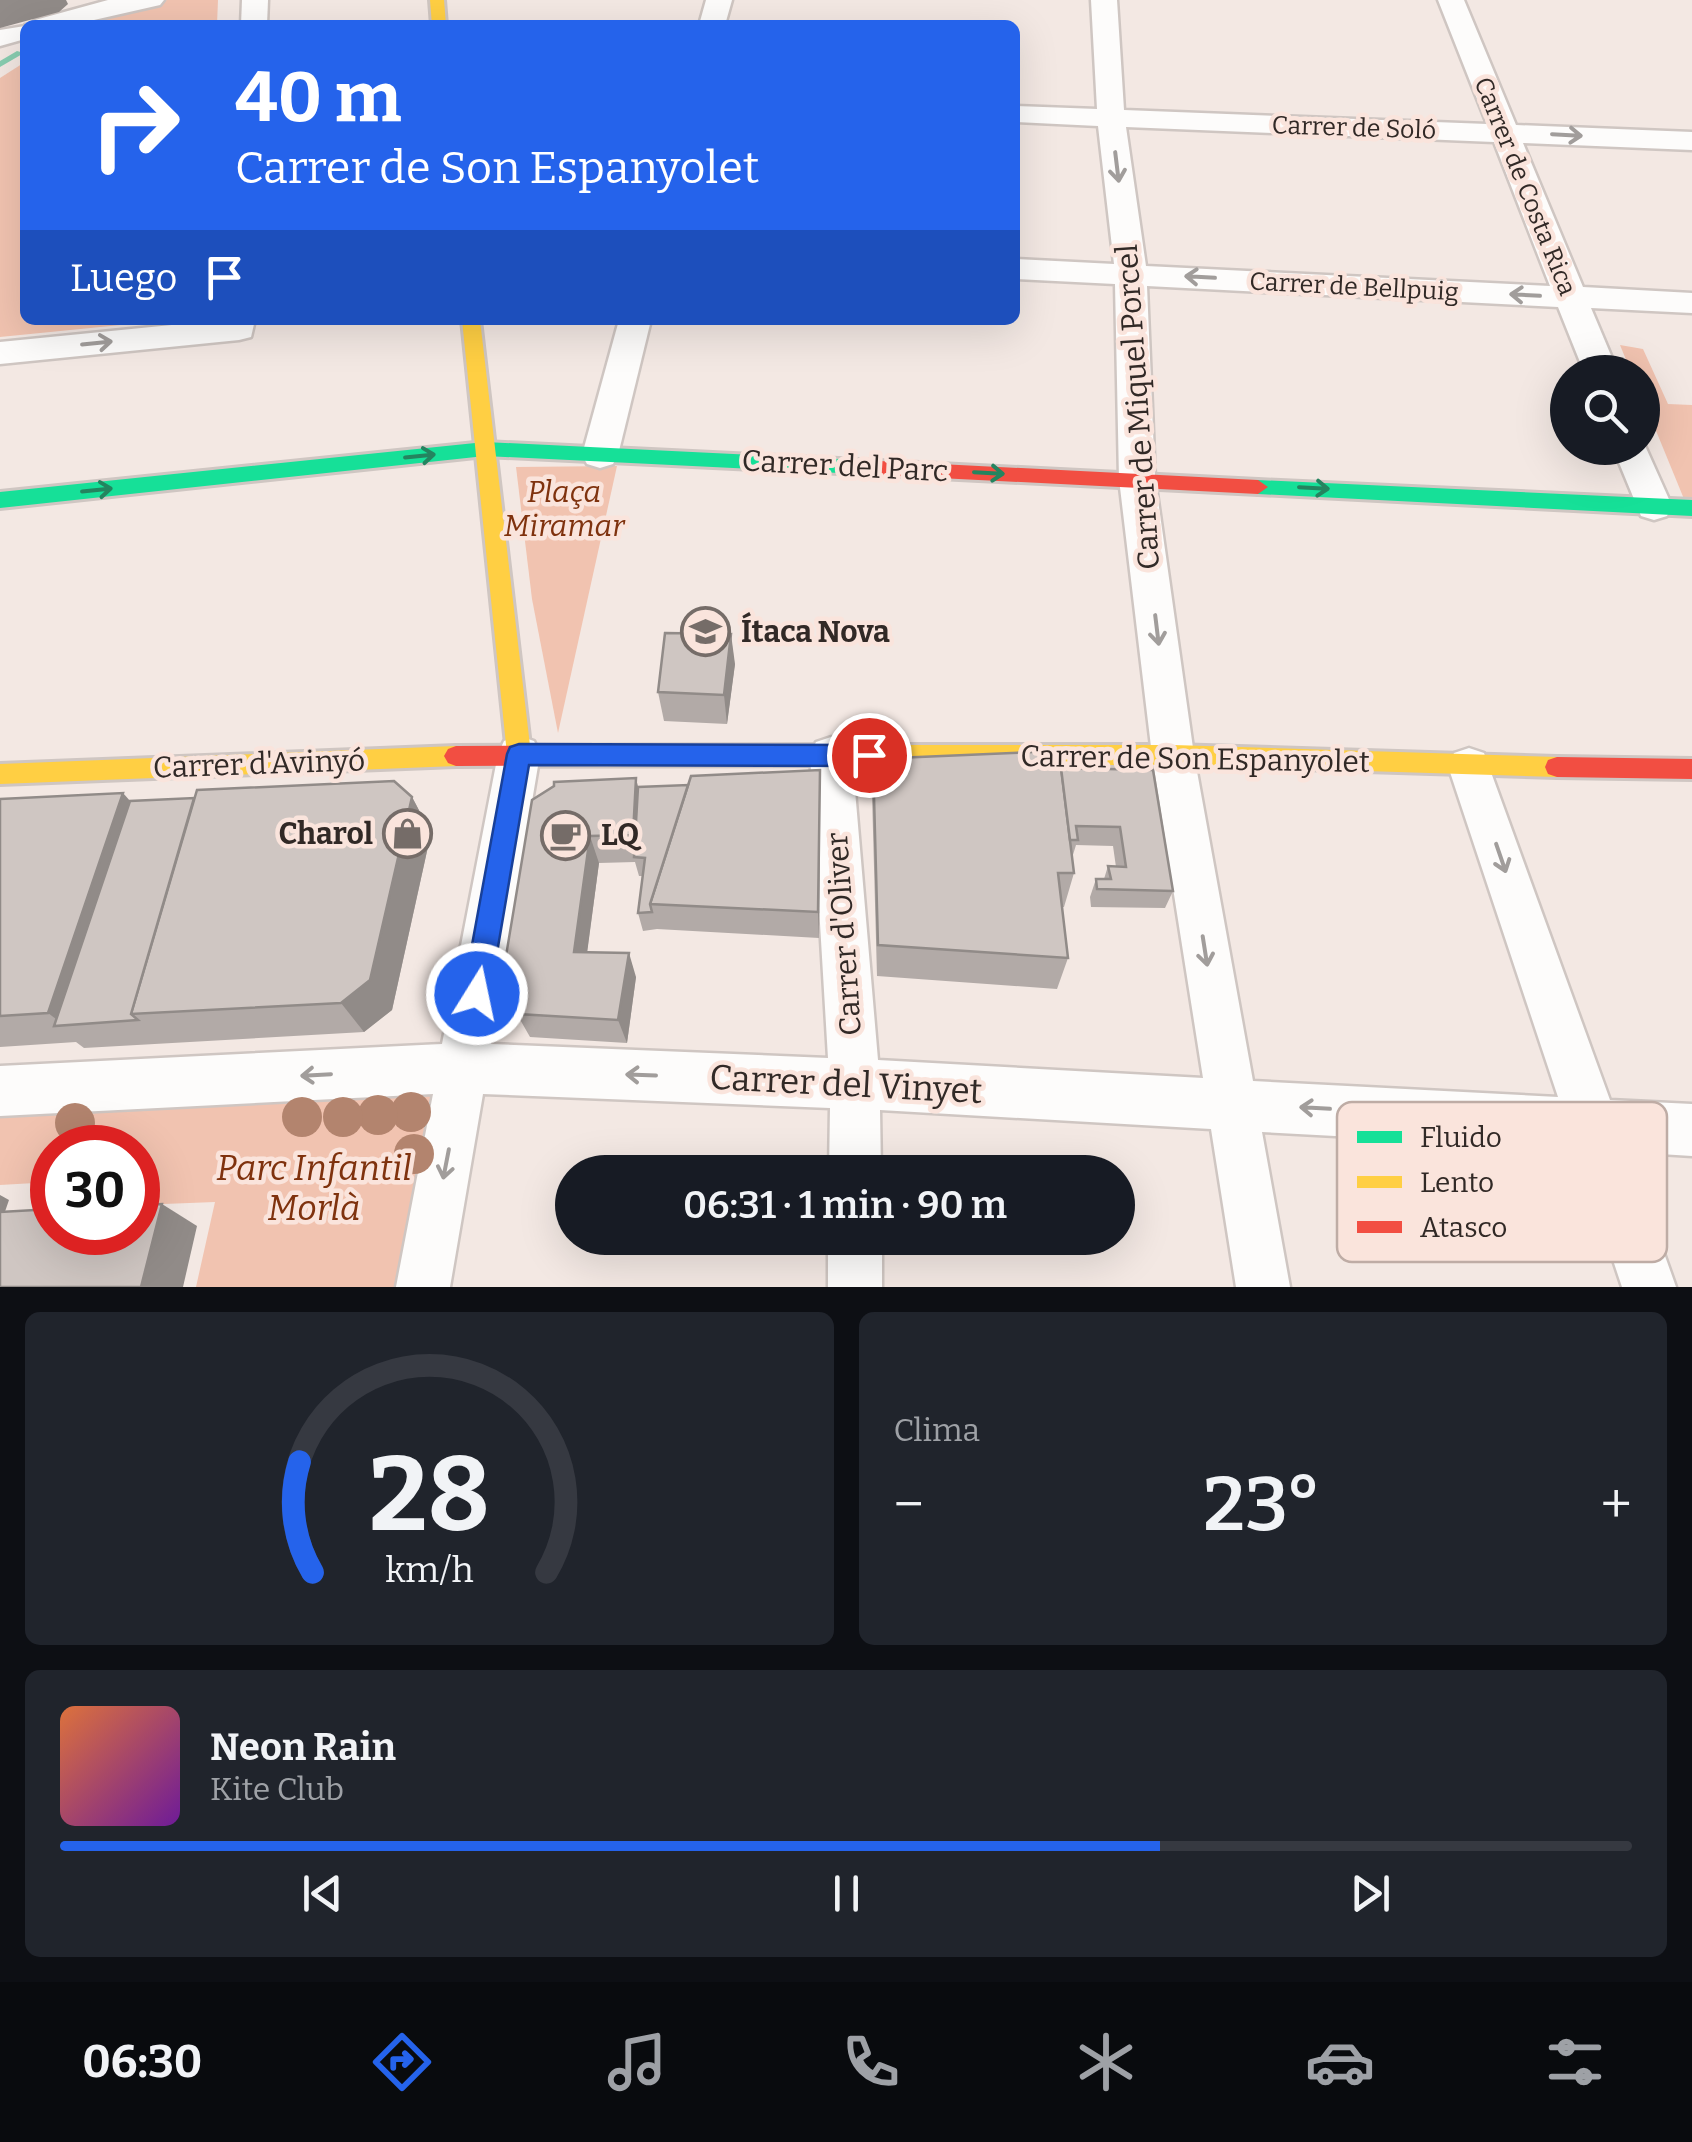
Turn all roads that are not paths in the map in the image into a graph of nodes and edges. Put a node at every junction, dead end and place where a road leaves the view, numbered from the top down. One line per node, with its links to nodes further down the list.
1 (151, 0): 4 (street)
2 (1104, 0): 7 (street, Carrer de Miquel Porcel)
3 (1451, 0): 8 (street, Carrer de Costa Rica)
4 (91, 5): 5 (street)
5 (56, 20)
6 (1020, 114): 7 (street, Carrer de Soló)
7 (1111, 118): 8 (street, Carrer de Soló); 11 (street, Carrer de Miquel Porcel, one-way to 11)
8 (1504, 132): 9 (street, Carrer de Soló, one-way to 9); 12 (street, Carrer de Costa Rica)
9 (1692, 141)
10 (1020, 269): 11 (street, Carrer de Bellpuig)
11 (1131, 274): 12 (street, Carrer de Bellpuig, one-way to 11); 22 (street, Carrer de Miquel Porcel)
12 (1571, 298): 13 (street, Carrer de Bellpuig); 18 (street, Carrer de Costa Rica)
13 (1692, 303)
14 (231, 325): 17 (street, one-way to 14)
15 (472, 325): 19 (street)
16 (634, 325): 20 (street)
17 (0, 353)
18 (1594, 355)
19 (485, 450): 20 (street, Carrer del Parc); 23 (street, Carrer del Parc, one-way to 19); 26 (street)
20 (600, 455): 22 (street, Carrer del Parc, one-way to 22)
21 (1638, 465): 24 (street)
22 (1138, 480): 24 (street, Carrer del Parc, one-way to 24); 28 (street, Carrer de Miquel Porcel, one-way to 28)
23 (0, 500)
24 (1654, 506): 25 (street, Carrer del Parc)
25 (1692, 508)
26 (519, 754): 27 (street, Carrer de Son Espanyolet); 31 (street, Carrer d'Avinyó); 32 (street)
27 (831, 755): 28 (street, Carrer de Son Espanyolet); 33 (street, Carrer d'Oliver)
28 (1173, 755): 29 (street, Carrer de Son Espanyolet); 36 (street, Carrer de Miquel Porcel, one-way to 36)
29 (1469, 766): 30 (street, Carrer de Son Espanyolet); 35 (street, one-way to 35)
30 (1692, 769)
31 (0, 774)
32 (464, 1068): 33 (street, Carrer del Vinyet, one-way to 32); 34 (street, Carrer del Vinyet, one-way to 34); 43 (street, one-way to 43)
33 (854, 1084): 36 (street, Carrer del Vinyet); 40 (street, Carrer d'Oliver)
34 (0, 1091)
35 (1586, 1102)
36 (1230, 1104): 37 (street, Carrer del Vinyet, one-way to 36); 45 (street, Carrer de Miquel Porcel)
37 (1337, 1110)
38 (1667, 1128): 39 (street, Carrer del Vinyet)
39 (1692, 1130)
40 (854, 1155)
41 (854, 1255): 44 (street)
42 (1641, 1262): 46 (street)
43 (423, 1287)
44 (854, 1287)
45 (1263, 1287)
46 (1650, 1287)

